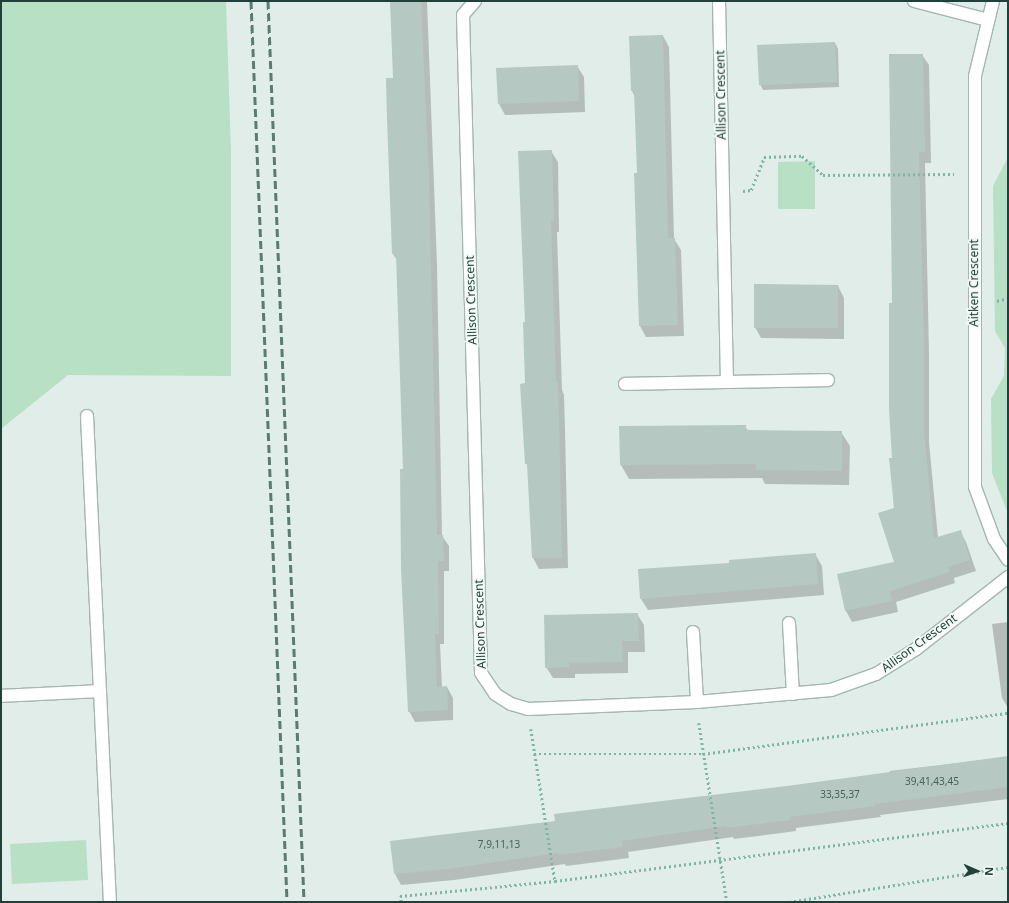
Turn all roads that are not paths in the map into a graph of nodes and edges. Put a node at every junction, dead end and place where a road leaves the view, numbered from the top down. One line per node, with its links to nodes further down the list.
1 (475, 1): 17 (street, Allison Crescent)
2 (719, 1): 7 (street, Allison Crescent)
3 (914, 1): 5 (street)
4 (993, 1): 5 (street, Aitken Crescent)
5 (988, 20): 10 (street, Aitken Crescent)
6 (828, 380): 7 (street)
7 (727, 382): 8 (street)
8 (626, 384)
9 (87, 416): 14 (street)
10 (1008, 560)
11 (1008, 577): 15 (street, Allison Crescent)
12 (789, 623): 15 (street)
13 (693, 632): 17 (street)
14 (100, 691): 16 (street); 18 (street)
15 (793, 694): 17 (street, Allison Crescent)
16 (1, 696)
17 (697, 702)
18 (110, 902)

